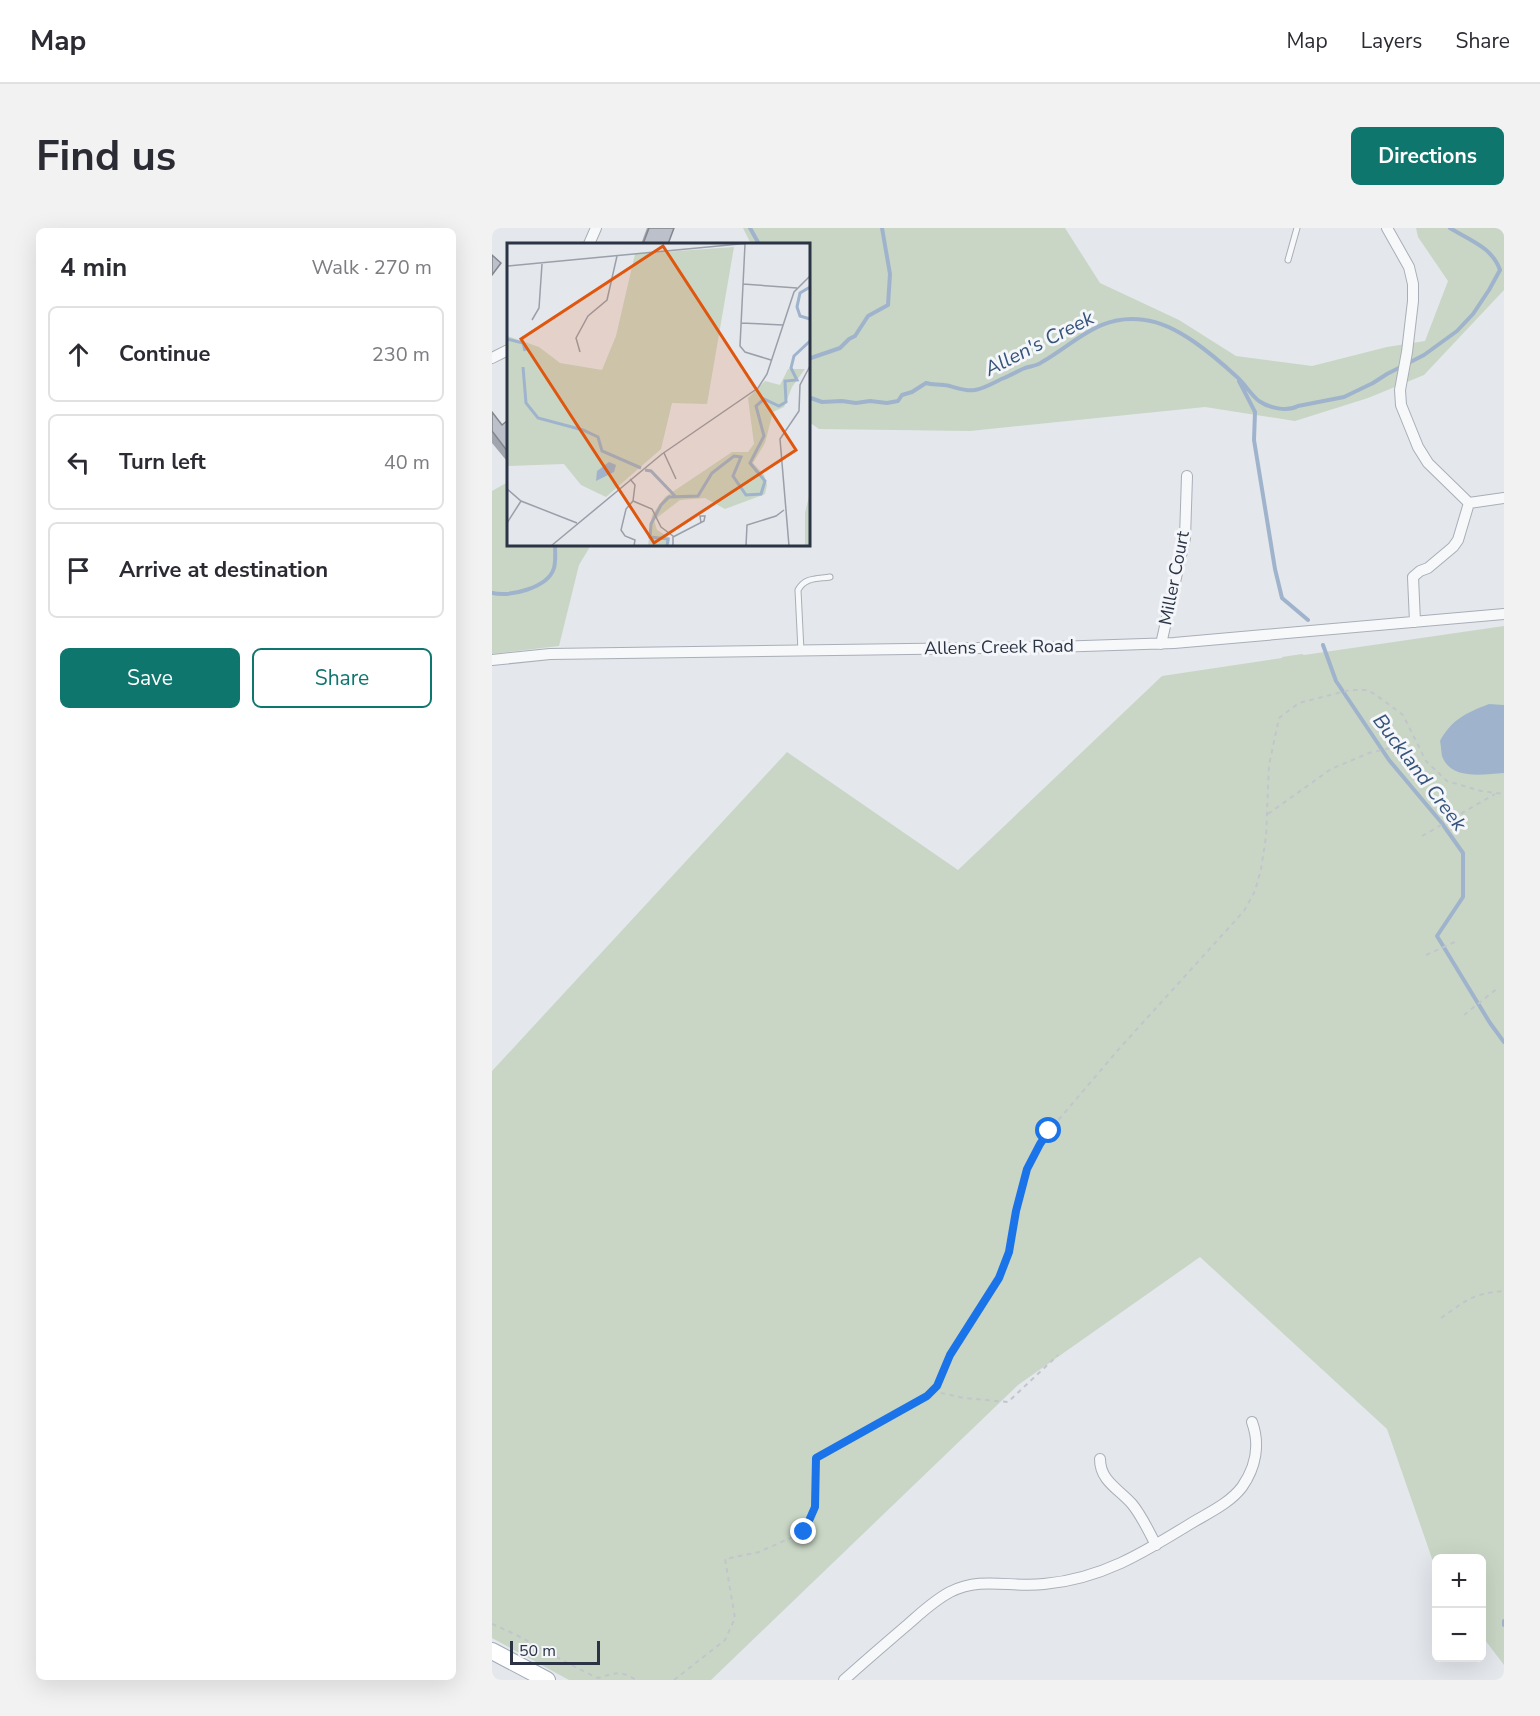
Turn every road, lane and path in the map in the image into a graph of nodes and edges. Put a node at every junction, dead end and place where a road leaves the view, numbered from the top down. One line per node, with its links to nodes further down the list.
1 (596, 228): 4 (street)
2 (1297, 228): 5 (lane)
3 (1387, 228): 10 (street)
4 (589, 243)
5 (1288, 260)
6 (507, 350): 7 (street)
7 (492, 358)
8 (1187, 476): 14 (street, Miller Court)
9 (1504, 498): 10 (street)
10 (1469, 503): 13 (street)
11 (830, 578): 15 (lane)
12 (1504, 614): 13 (street, Allens Creek Road)
13 (1415, 622): 14 (street, Allens Creek Road)
14 (1161, 644): 15 (street, Allens Creek Road)
15 (801, 651): 16 (street, Allens Creek Road)
16 (492, 660)
17 (1390, 748): 20 (path)
18 (1497, 793): 19 (path); 20 (path); 21 (path)
19 (1504, 794)
20 (1268, 814): 29 (path)
21 (1422, 836)
22 (1457, 941): 23 (path)
23 (1426, 955)
24 (1499, 987): 25 (path)
25 (1464, 1015)
26 (1504, 1291): 27 (path)
27 (1441, 1318)
28 (1058, 1354): 29 (path)
29 (932, 1391): 38 (path)
30 (1252, 1422): 32 (street)
31 (1100, 1459): 32 (street)
32 (1156, 1545): 39 (street)
33 (493, 1624): 34 (path); 37 (path)
34 (492, 1628)
35 (492, 1651): 36 (main road)
36 (547, 1680)
37 (636, 1680)
38 (674, 1680)
39 (844, 1680)

